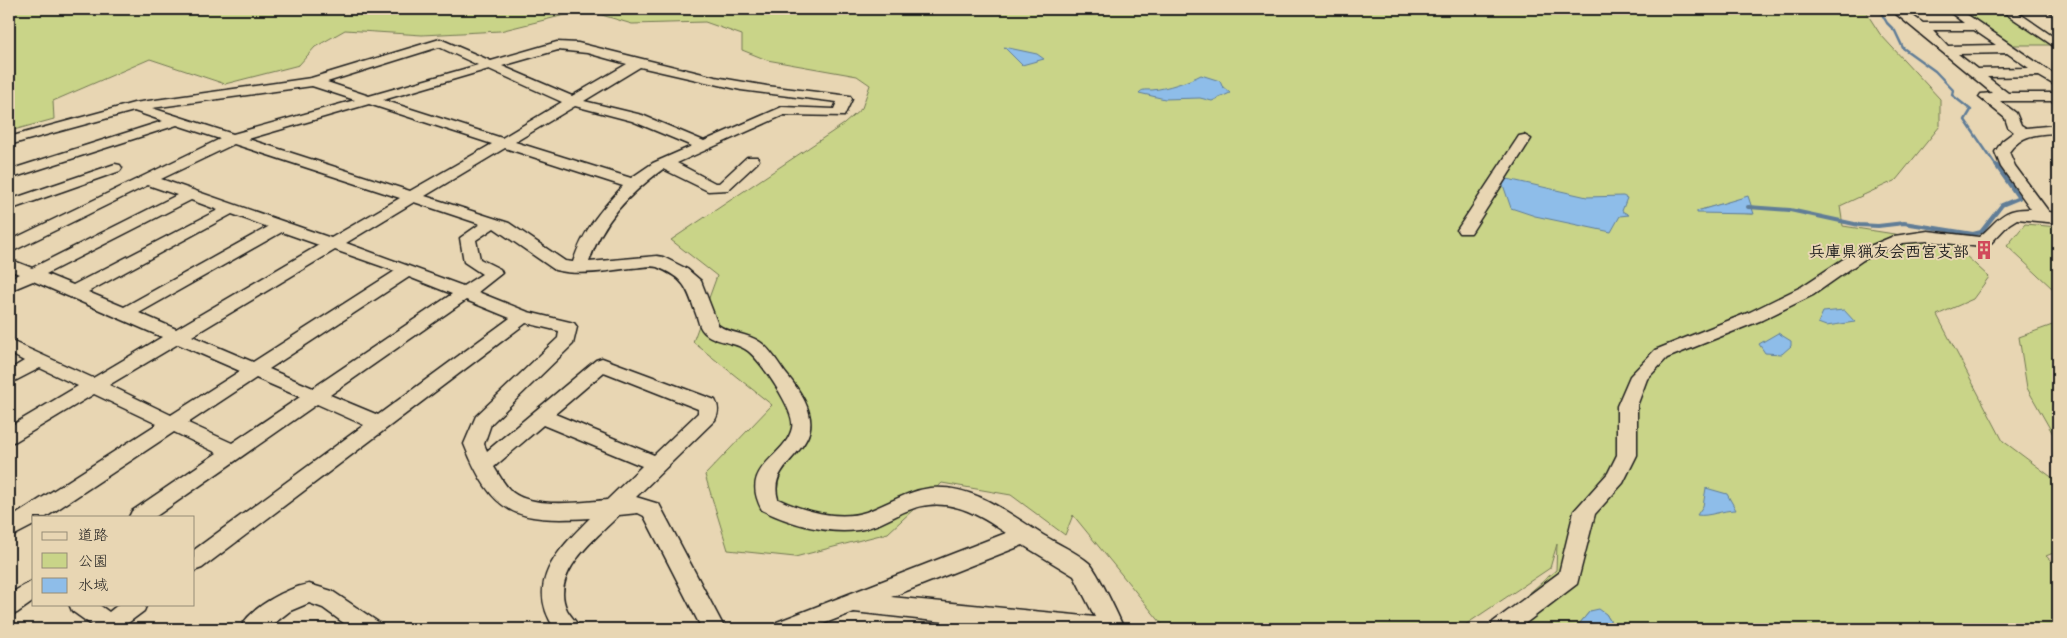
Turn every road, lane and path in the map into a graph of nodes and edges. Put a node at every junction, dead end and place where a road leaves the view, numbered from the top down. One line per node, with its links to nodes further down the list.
1 (1896, 9): 7 (street)
2 (1952, 9): 6 (street)
3 (2005, 9): 8 (street)
4 (2051, 9): 5 (street)
5 (2058, 13)
6 (1977, 26): 7 (street); 9 (street)
7 (1920, 27): 10 (street)
8 (2058, 45)
9 (2011, 49): 10 (street); 13 (street)
10 (1945, 50): 14 (street)
11 (638, 63): 12 (street); 17 (street); 21 (street)
12 (487, 65): 15 (street); 20 (street); 21 (street)
13 (2044, 72): 14 (street); 16 (street)
14 (1975, 73): 18 (street)
15 (313, 82): 20 (street); 22 (street)
16 (2058, 83)
17 (798, 96): 23 (street); 23 (street)
18 (2006, 97): 19 (street); 26 (street)
19 (2058, 97)
20 (367, 99): 27 (street); 30 (street)
21 (573, 102): 30 (street); 32 (street)
22 (134, 108): 24 (street); 29 (street)
23 (782, 112): 32 (street)
24 (176, 121): 27 (street); 31 (street)
25 (2058, 129): 26 (street)
26 (2024, 132): 44 (street)
27 (232, 139): 37 (street); 40 (street)
28 (1524, 140): 47 (street)
29 (9, 141)
30 (503, 143): 38 (street); 40 (street)
31 (105, 144): 35 (street); 36 (street)
32 (702, 145): 34 (street)
33 (752, 160): 34 (street)
34 (666, 163): 38 (street)
35 (115, 168): 41 (street); 42 (street)
36 (9, 175)
37 (148, 180): 39 (street); 42 (street)
38 (633, 184): 51 (street)
39 (191, 194): 43 (street); 53 (street)
40 (412, 197): 45 (street); 48 (street)
41 (9, 205)
42 (88, 209): 49 (street)
43 (231, 209): 46 (street); 55 (street)
44 (2051, 217): 91 (street)
45 (492, 223): 51 (street); 56 (street)
46 (281, 226): 48 (street); 57 (street)
47 (1465, 230)
48 (333, 244): 52 (street); 59 (street)
49 (9, 247)
50 (9, 264): 53 (street)
51 (579, 268): 76 (street)
52 (408, 270): 56 (street); 62 (street)
53 (32, 274): 54 (street); 55 (street)
54 (9, 286)
55 (74, 292): 57 (street)
56 (464, 293): 58 (street); 65 (street)
57 (124, 314): 59 (street)
58 (523, 317): 68 (street); 72 (street)
59 (177, 336): 62 (street); 64 (street)
60 (9, 346): 61 (street)
61 (39, 360): 63 (street); 64 (street)
62 (255, 370): 65 (street); 67 (street)
63 (9, 378)
64 (93, 386): 67 (street); 69 (street)
65 (315, 396): 68 (street); 70 (street)
66 (541, 416): 71 (street); 71 (street); 72 (street)
67 (173, 424): 70 (street); 75 (street)
68 (380, 424): 77 (street)
69 (9, 436)
70 (233, 452): 74 (street)
71 (657, 464): 73 (street)
72 (483, 465): 73 (street)
73 (614, 508): 87 (street); 88 (street)
74 (140, 516)
75 (9, 530)
76 (1025, 535): 79 (street); 90 (street)
77 (195, 561)
78 (32, 590): 80 (street)
79 (852, 603): 83 (street); 89 (street)
80 (9, 606)
81 (82, 606): 84 (street)
82 (133, 606): 84 (street)
83 (956, 622): 90 (street)
84 (106, 627)
85 (251, 629): 86 (street)
86 (370, 629)
87 (569, 629)
88 (714, 629)
89 (785, 629)
90 (1113, 629)
91 (1501, 629)

